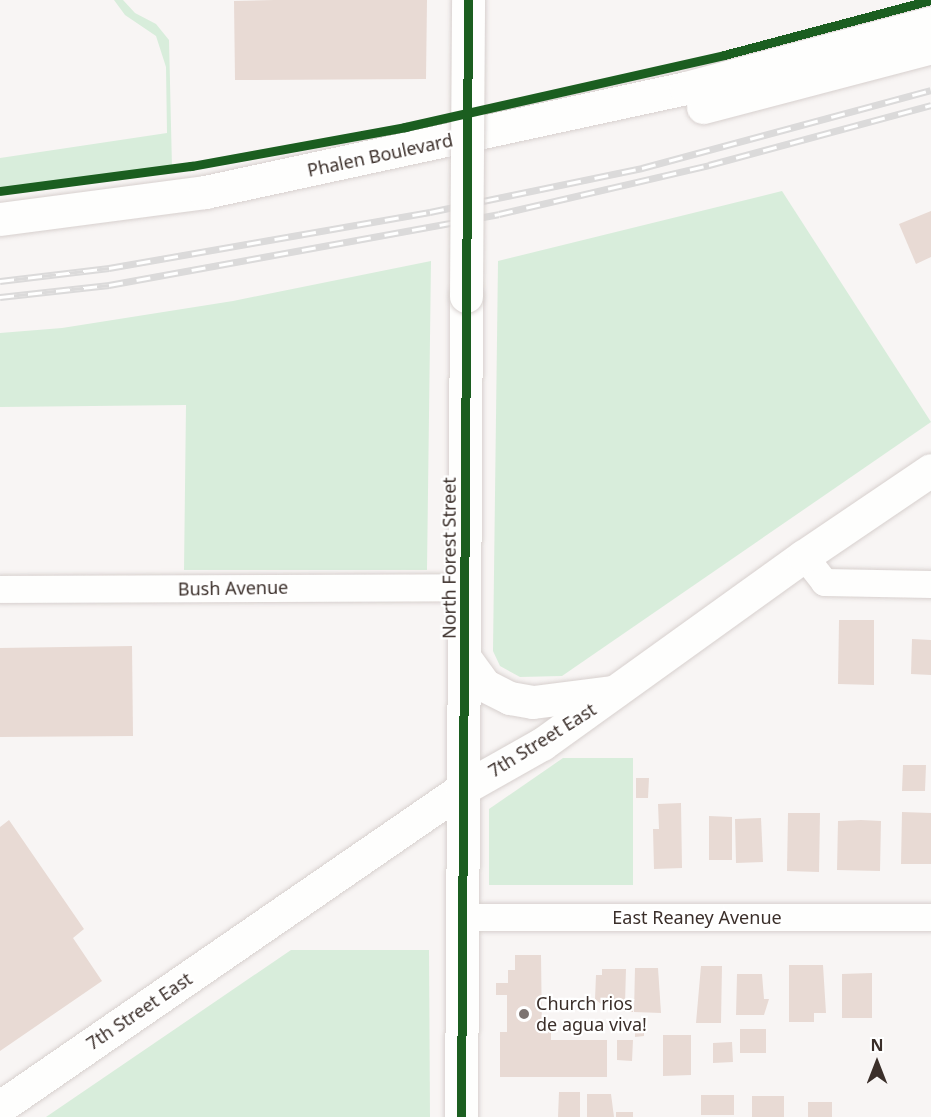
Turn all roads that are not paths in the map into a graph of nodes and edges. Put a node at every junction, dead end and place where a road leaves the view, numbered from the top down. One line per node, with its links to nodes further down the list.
1 (468, 0): 9 (street, North Forest Street, bridge)
2 (931, 23): 4 (street, Phalen Boulevard)
3 (931, 47): 5 (street, Phalen Boulevard)
4 (0, 219)
5 (0, 241)
6 (931, 470): 7 (street, 7th Street East)
7 (804, 556): 8 (street); 12 (street, 7th Street East)
8 (931, 584)
9 (465, 587): 10 (street, Bush Avenue); 11 (street, North Forest Street)
10 (0, 589)
11 (464, 657): 12 (street); 13 (street, North Forest Street)
12 (618, 691): 13 (street, 7th Street East)
13 (462, 789): 14 (street, North Forest Street); 16 (street, 7th Street East)
14 (463, 917): 15 (street, East Reaney Avenue); 17 (street, North Forest Street)
15 (931, 917)
16 (0, 1107)
17 (461, 1117)

